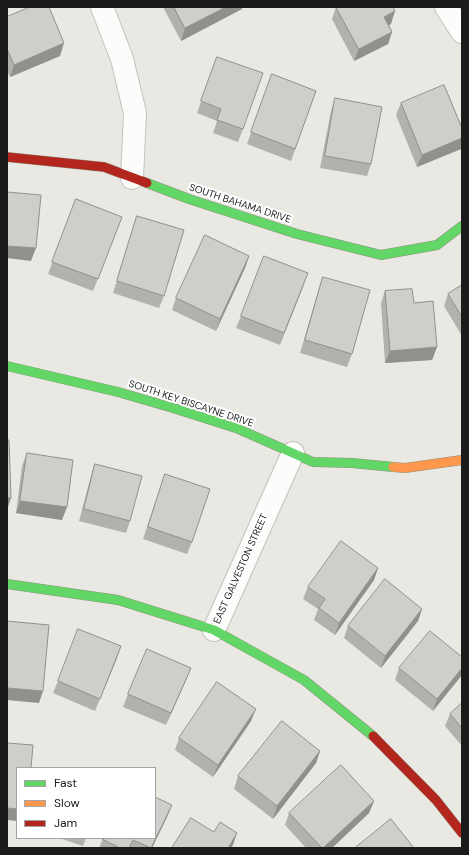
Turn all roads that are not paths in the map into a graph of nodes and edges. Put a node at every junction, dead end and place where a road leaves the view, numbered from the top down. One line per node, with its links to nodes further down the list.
1 (102, 7): 5 (street)
2 (446, 7): 3 (street)
3 (462, 32)
4 (7, 157): 5 (street, SOUTH BAHAMA DRIVE)
5 (132, 178): 6 (street, SOUTH BAHAMA DRIVE)
6 (462, 226)
7 (7, 366): 8 (street, SOUTH KEY BISCAYNE DRIVE)
8 (292, 453): 9 (street, SOUTH KEY BISCAYNE DRIVE); 11 (street, EAST GALVESTON STREET)
9 (462, 460)
10 (7, 584): 11 (street)
11 (214, 630): 12 (street, EAST GALVESTON STREET)
12 (462, 833)

